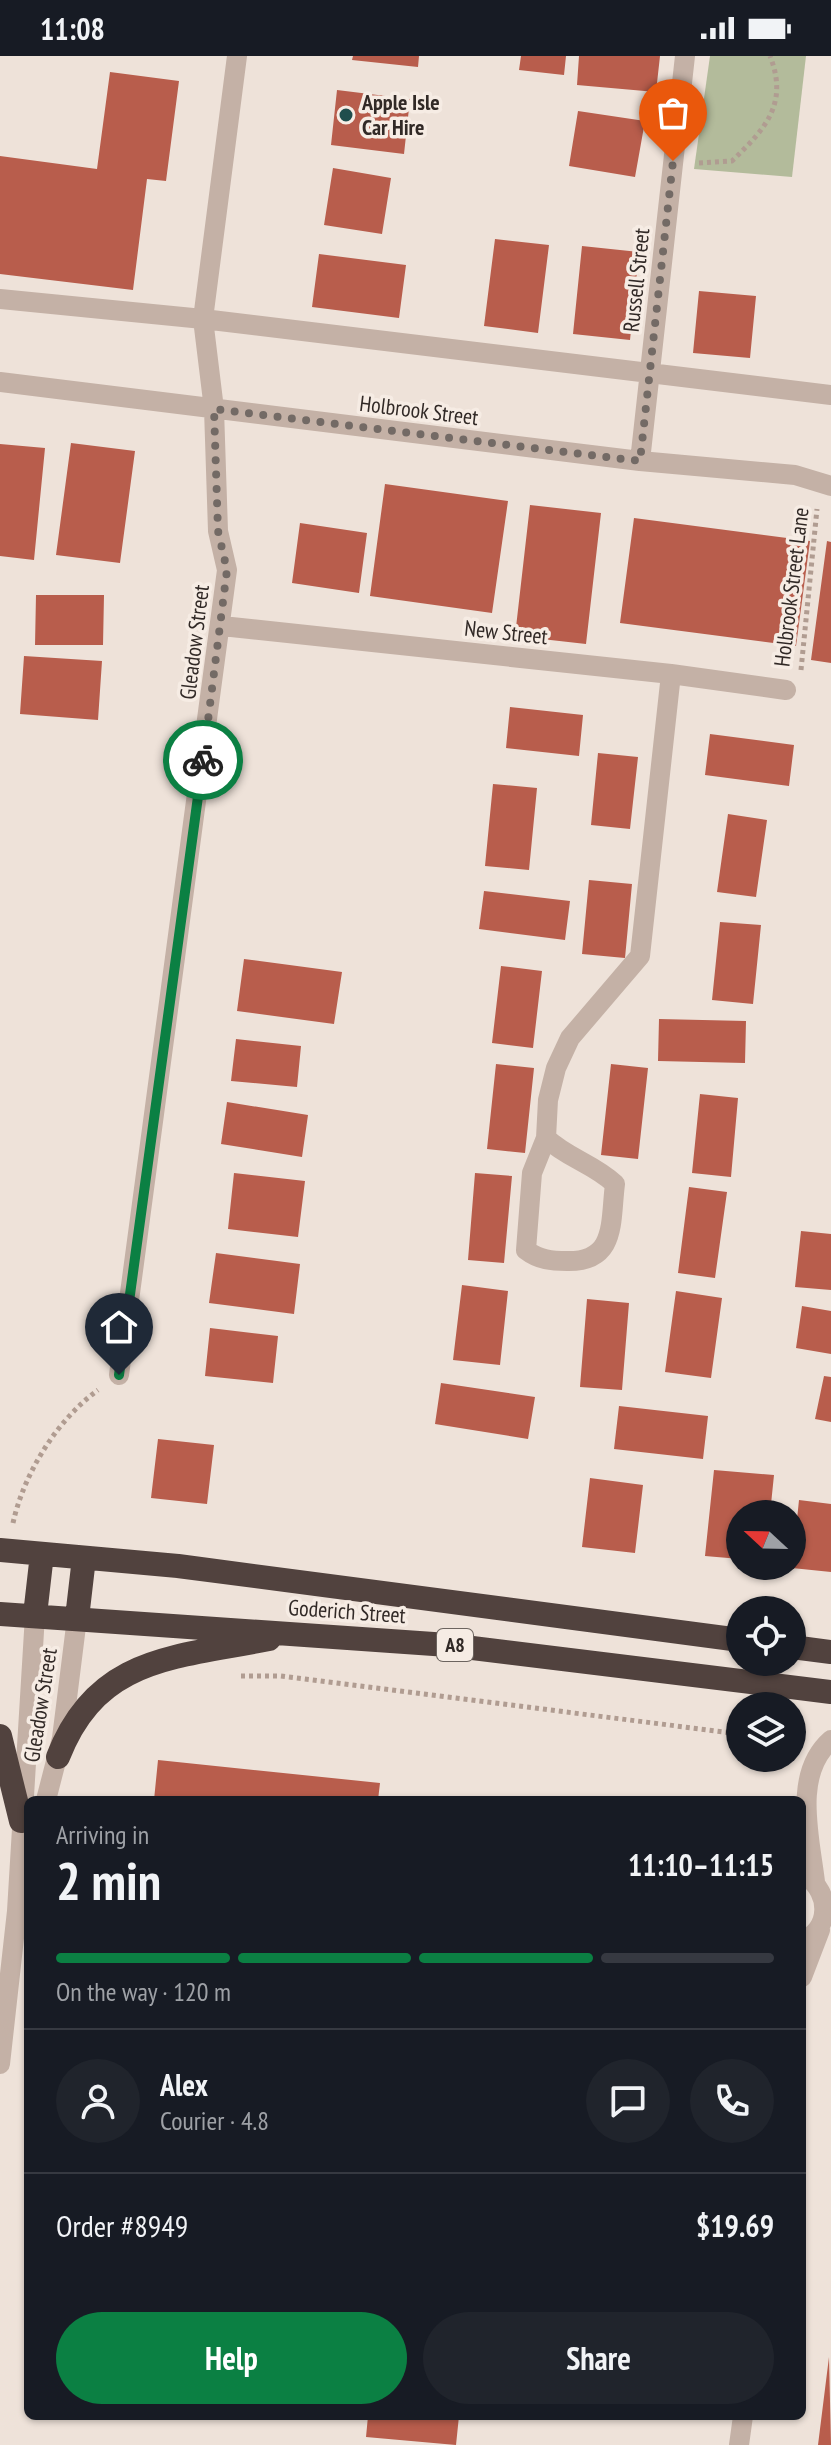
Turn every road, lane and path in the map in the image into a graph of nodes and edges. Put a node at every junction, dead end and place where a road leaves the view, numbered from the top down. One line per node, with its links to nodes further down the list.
1 (237, 56): 6 (street, Gleadow Street)
2 (685, 56): 4 (street, Russell Street)
3 (770, 56): 4 (path)
4 (673, 161): 7 (street, Russell Street)
5 (0, 299): 6 (street)
6 (203, 319): 7 (street); 10 (street, Gleadow Street)
7 (650, 372): 9 (street); 11 (street, Russell Street)
8 (0, 382): 10 (street, Holbrook Street)
9 (831, 395)
10 (214, 409): 11 (street, Holbrook Street); 13 (street, Gleadow Street)
11 (640, 461): 12 (street, Holbrook Street)
12 (825, 485): 15 (path, Holbrook Street Lane)
13 (222, 626): 14 (street, New Street); 17 (street, Gleadow Street)
14 (671, 674): 15 (street, New Street); 16 (street)
15 (786, 690)
16 (546, 1138): 16 (street)
17 (119, 1375): 18 (path)
18 (3, 1551): 19 (highway, Goderich Street / A8)
19 (42, 1554): 20 (highway, Goderich Street / A8); 22 (highway)
20 (84, 1558): 23 (highway); 25 (highway, Goderich Street / A8)
21 (0, 1614): 22 (highway, Goderich Street / A8)
22 (35, 1615): 23 (highway, Goderich Street / A8); 34 (street, Gleadow Street)
23 (77, 1618): 24 (highway, Goderich Street / A8); 33 (street, Gleadow Street)
24 (298, 1634): 29 (highway, Goderich Street / A8); 33 (highway)
25 (726, 1638)
26 (806, 1649): 27 (highway)
27 (831, 1652)
28 (238, 1677): 30 (path)
29 (831, 1692)
30 (726, 1732)
31 (0, 1736): 34 (highway)
32 (831, 1740): 37 (street)
33 (58, 1757): 35 (street, Gleadow Street)
34 (12, 1779): 35 (street); 36 (highway)
35 (48, 1792)
36 (21, 1821): 39 (street)
37 (809, 1879): 40 (street)
38 (24, 1884): 39 (street)
39 (17, 1911): 43 (street)
40 (823, 1922): 41 (street); 42 (street)
41 (806, 1939)
42 (806, 1967)
43 (0, 2064)
44 (742, 2420): 45 (street)
45 (739, 2445)

